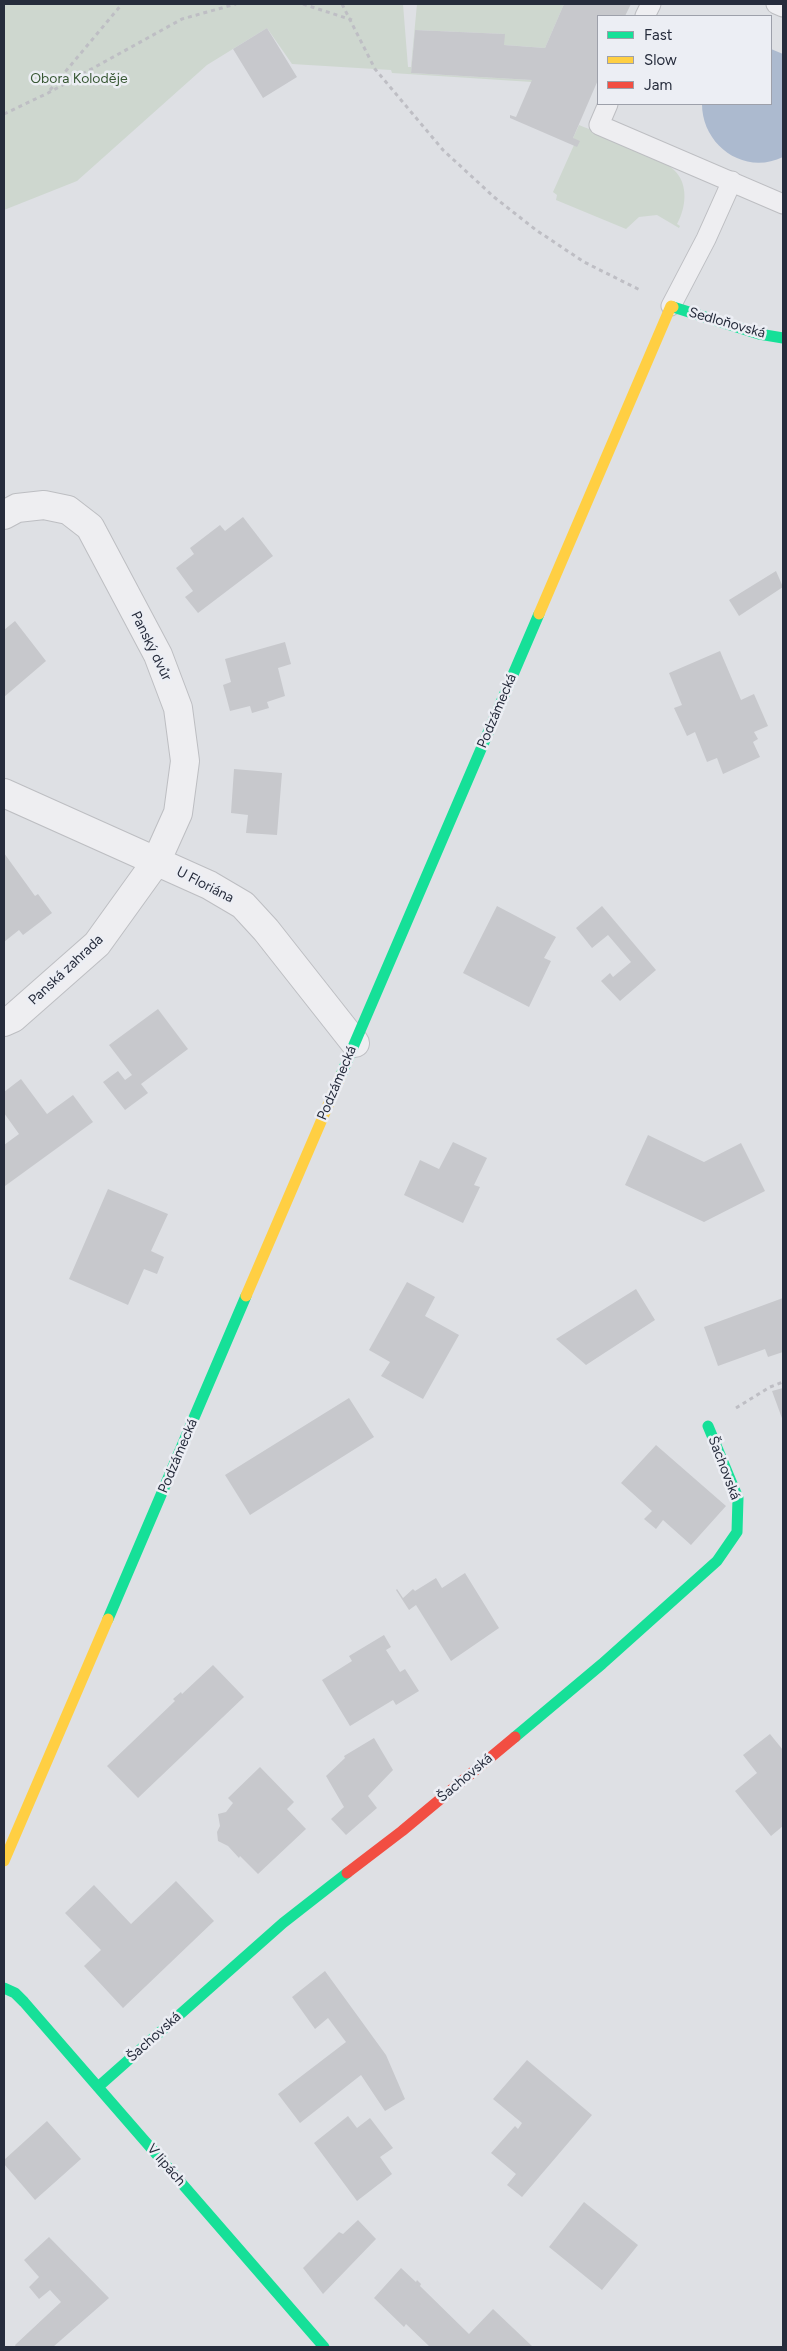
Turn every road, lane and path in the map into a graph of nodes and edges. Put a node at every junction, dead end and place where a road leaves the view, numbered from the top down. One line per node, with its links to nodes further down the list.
1 (122, 4): 8 (path)
2 (236, 4): 8 (path)
3 (303, 4): 7 (path)
4 (342, 4): 7 (path)
5 (776, 4): 6 (lane)
6 (783, 7)
7 (352, 20): 13 (path)
8 (48, 93): 10 (path)
9 (608, 105): 11 (lane)
10 (4, 114)
11 (732, 181): 12 (lane); 13 (lane)
12 (783, 204)
13 (671, 306): 14 (street, Sedloňovská); 19 (street, Podzámecká)
14 (783, 338)
15 (4, 514): 17 (street, Panský dvůr)
16 (4, 793): 17 (street, U Floriána)
17 (156, 862): 18 (street, Panská zahrada); 19 (street, U Floriána)
18 (4, 1022)
19 (355, 1043): 22 (street, Podzámecká)
20 (783, 1382): 21 (path)
21 (708, 1426): 24 (street, Šachovská)
22 (4, 1861)
23 (4, 1988): 24 (street, V lipách)
24 (98, 2087): 25 (street, V lipách)
25 (324, 2347)

